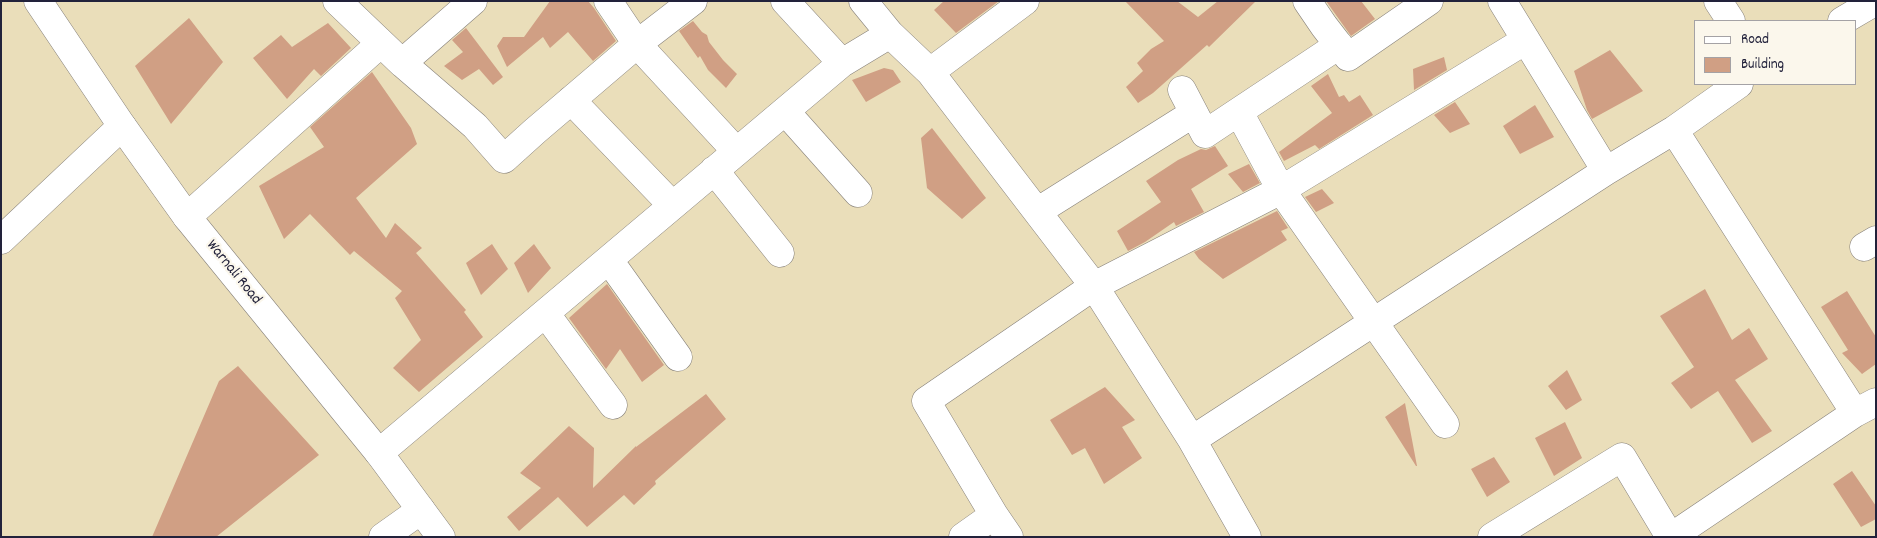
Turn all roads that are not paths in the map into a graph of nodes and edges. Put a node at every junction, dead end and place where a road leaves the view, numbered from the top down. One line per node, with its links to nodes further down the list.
1 (38, 1): 28 (street, Warnali Road)
2 (337, 1): 18 (street)
3 (473, 1): 21 (street)
4 (608, 1): 19 (street)
5 (693, 1): 19 (street)
6 (785, 1): 22 (street)
7 (863, 1): 16 (street)
8 (1025, 1): 23 (street)
9 (1307, 1): 20 (street)
10 (1429, 1): 20 (street)
11 (1502, 1): 17 (street)
12 (1718, 1): 14 (street)
13 (1876, 1): 15 (street)
14 (1730, 20)
15 (1844, 20)
16 (890, 34): 22 (street); 23 (street)
17 (1526, 40): 32 (street); 33 (street)
18 (381, 43): 21 (street); 37 (street)
19 (637, 44): 25 (street); 30 (street)
20 (1339, 45): 27 (street)
21 (402, 63): 25 (street)
22 (842, 63): 26 (street)
23 (930, 72): 41 (street)
24 (1739, 85): 29 (street)
25 (571, 100): 35 (street)
26 (785, 111): 30 (street); 34 (street)
27 (1239, 112): 33 (street); 36 (street)
28 (122, 126): 37 (street, Warnali Road); 38 (street)
29 (1674, 130): 32 (street); 46 (street)
30 (736, 151): 31 (street)
31 (714, 170): 35 (street); 39 (street)
32 (1606, 171): 43 (street)
33 (1281, 190): 41 (street); 43 (street)
34 (858, 193)
35 (672, 206): 40 (street)
36 (1043, 208)
37 (187, 217): 49 (street, Warnali Road)
38 (1, 240)
39 (780, 253)
40 (609, 260): 42 (street); 44 (street)
41 (1094, 286): 48 (street); 51 (street)
42 (546, 314): 45 (street); 49 (street)
43 (1373, 322): 47 (street); 48 (street)
44 (678, 357)
45 (613, 405)
46 (1866, 408): 57 (street)
47 (1445, 424)
48 (1192, 440): 55 (street)
49 (379, 452): 50 (street, Warnali Road)
50 (421, 510): 52 (street); 53 (street, Warnali Road)
51 (1001, 526): 54 (street)
52 (383, 537)
53 (441, 537)
54 (963, 537)
55 (1247, 537)
56 (1492, 537): 57 (street)
57 (1670, 537)

